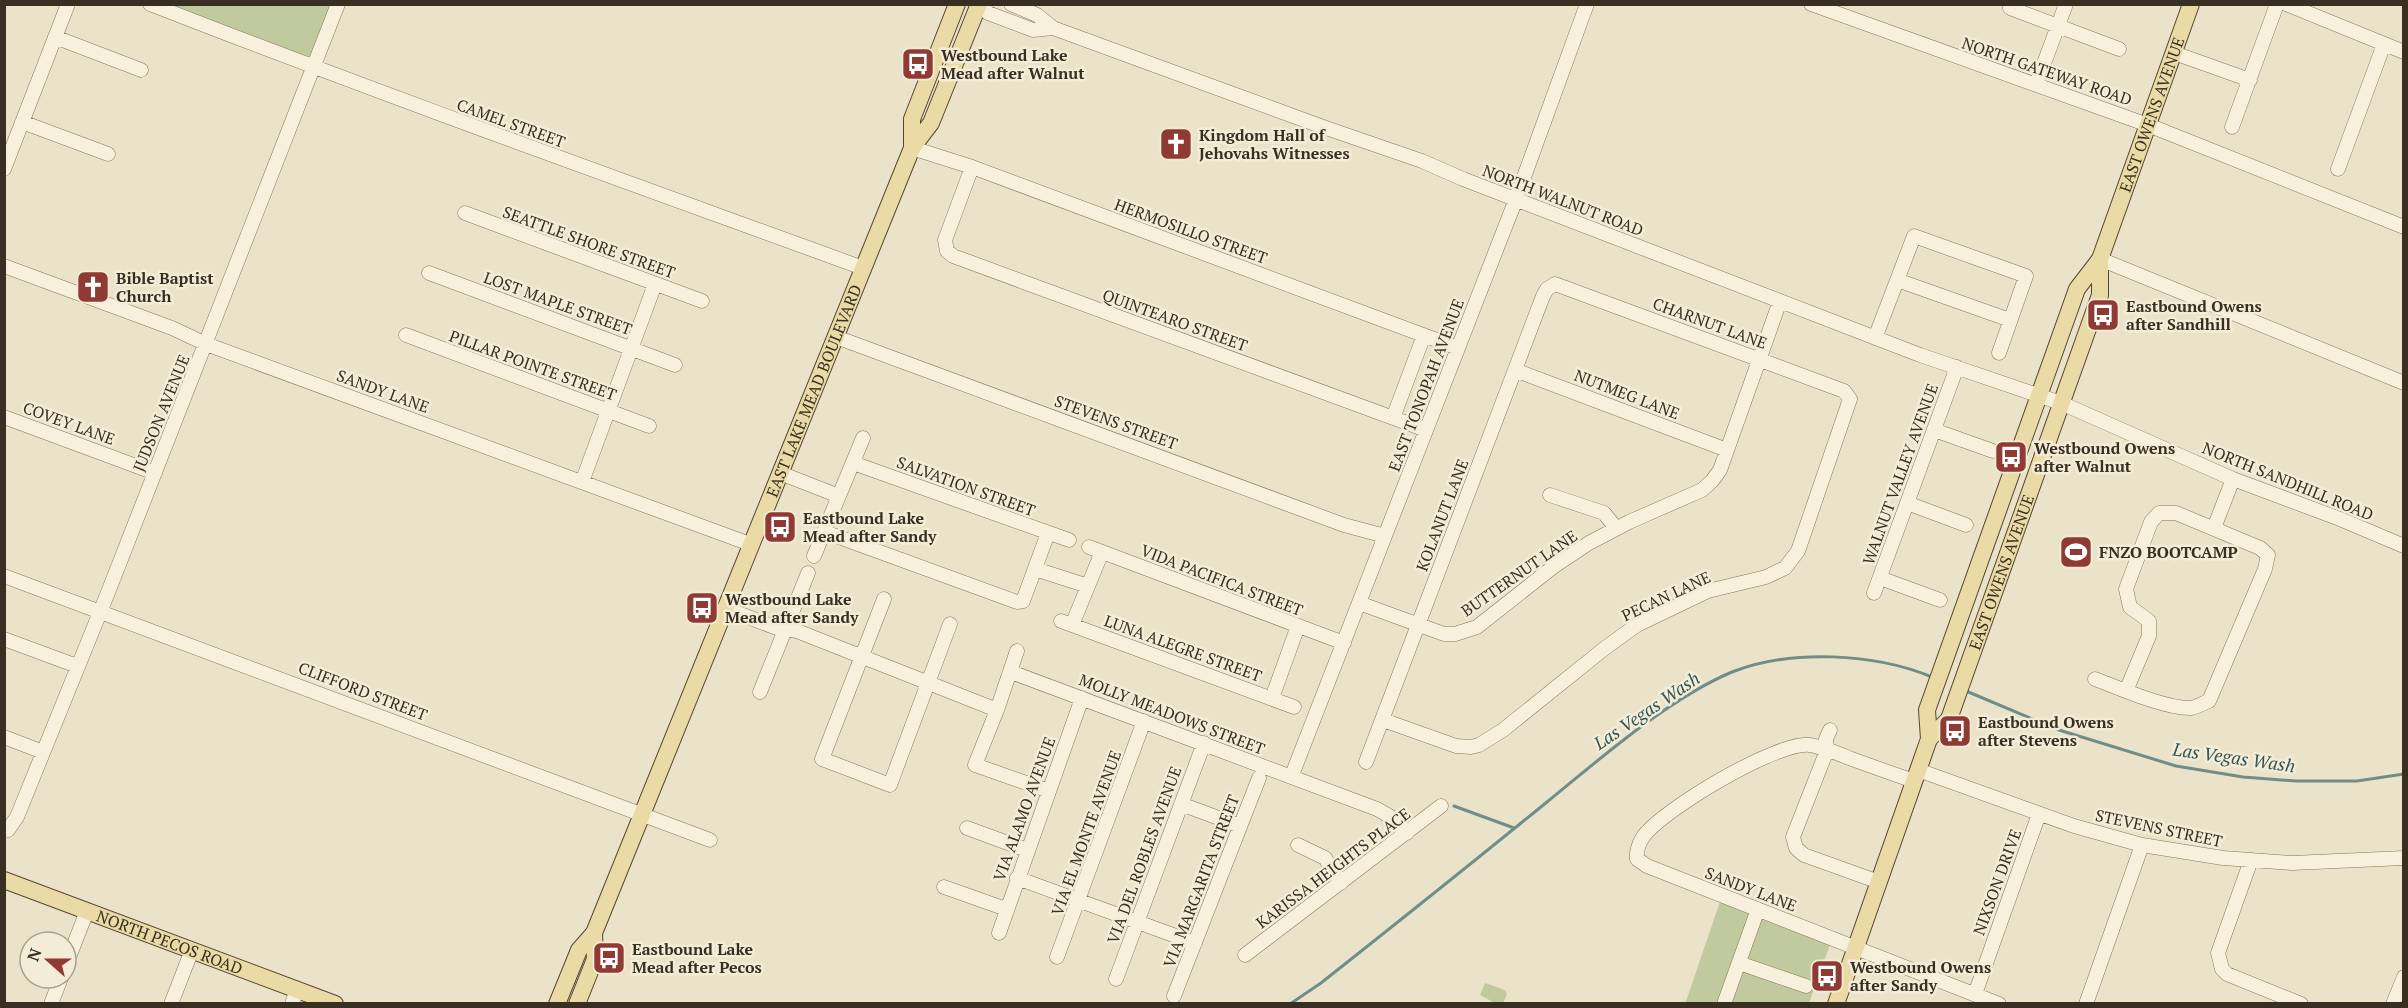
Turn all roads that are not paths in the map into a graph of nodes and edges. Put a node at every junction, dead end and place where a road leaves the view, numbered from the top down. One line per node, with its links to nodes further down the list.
1 (68, 4): 16 (street)
2 (150, 4): 21 (street, CAMEL STREET)
3 (338, 4): 21 (street, JUDSON AVENUE)
4 (957, 4): 28 (main road, EAST LAKE MEAD BOULEVARD)
5 (980, 4): 15 (street, NORTH WALNUT ROAD); 28 (main road, EAST LAKE MEAD BOULEVARD)
6 (1011, 4): 15 (street, NORTH WALNUT ROAD)
7 (1587, 4): 33 (street, EAST TONOPAH AVENUE)
8 (1811, 4): 24 (street, NORTH GATEWAY ROAD)
9 (2066, 4): 14 (street)
10 (2191, 4): 19 (main road, EAST OWENS AVENUE)
11 (2277, 4): 23 (street)
12 (2286, 4): 17 (street)
13 (2010, 8): 14 (street)
14 (2057, 26): 18 (street); 24 (street)
15 (1053, 28): 33 (street, NORTH WALNUT ROAD)
16 (55, 37): 22 (street); 25 (street)
17 (2384, 44): 20 (street); 32 (street)
18 (2119, 49)
19 (2174, 52): 23 (street); 26 (main road, EAST OWENS AVENUE)
20 (2403, 52)
21 (314, 68): 38 (street, CAMEL STREET); 50 (street, JUDSON AVENUE)
22 (141, 70)
23 (2250, 81): 27 (street)
24 (2036, 84): 26 (street, NORTH GATEWAY ROAD)
25 (22, 122): 29 (street); 31 (street)
26 (2148, 125): 35 (street, NORTH GATEWAY ROAD); 36 (main road, EAST OWENS AVENUE)
27 (2232, 127)
28 (912, 148): 30 (street, HERMOSILLO STREET); 38 (main road, EAST LAKE MEAD BOULEVARD)
29 (108, 154)
30 (972, 167): 46 (street, HERMOSILLO STREET); 64 (street, QUINTEARO STREET)
31 (4, 169)
32 (2338, 170)
33 (1516, 199): 43 (street, NORTH WALNUT ROAD); 51 (street, EAST TONOPAH AVENUE)
34 (465, 213): 41 (street, SEATTLE SHORE STREET)
35 (2403, 227)
36 (2100, 259): 58 (street); 59 (main road, EAST OWENS AVENUE); 61 (main road, EAST OWENS AVENUE)
37 (4, 266): 50 (street, SANDY LANE)
38 (862, 268): 48 (main road, EAST LAKE MEAD BOULEVARD)
39 (429, 273): 52 (street, LOST MAPLE STREET)
40 (1897, 280): 45 (street); 45 (street); 49 (street)
41 (655, 284): 44 (street, SEATTLE SHORE STREET); 52 (street)
42 (1555, 284): 54 (street, CHARNUT LANE); 57 (street, KOLANUT LANE)
43 (1780, 301): 49 (street, NORTH WALNUT ROAD); 54 (street, BUTTERNUT LANE)
44 (702, 302)
45 (2010, 321): 53 (street)
46 (1424, 335): 51 (street, HERMOSILLO STREET); 64 (street)
47 (406, 336): 62 (street, PILLAR POINTE STREET)
48 (836, 337): 73 (main road, EAST LAKE MEAD BOULEVARD); 84 (street, STEVENS STREET)
49 (1875, 338): 56 (street, NORTH WALNUT ROAD)
50 (206, 344): 72 (street, JUDSON AVENUE); 75 (street, SANDY LANE)
51 (1458, 348): 66 (street, EAST TONOPAH AVENUE)
52 (633, 349): 55 (street, LOST MAPLE STREET); 62 (street)
53 (1998, 353)
54 (1760, 358): 60 (street, CHARNUT LANE); 69 (street, BUTTERNUT LANE)
55 (675, 365)
56 (1957, 367): 59 (street, NORTH WALNUT ROAD); 67 (street, WALNUT VALLEY AVENUE)
57 (1515, 370): 69 (street, NUTMEG LANE); 101 (street, KOLANUT LANE)
58 (2403, 383)
59 (2039, 395): 61 (street, NORTH WALNUT ROAD); 122 (main road, EAST OWENS AVENUE)
60 (1850, 399): 118 (street, PECAN LANE)
61 (2061, 403): 74 (street, NORTH SANDHILL ROAD); 122 (main road, EAST OWENS AVENUE)
62 (609, 411): 65 (street, PILLAR POINTE STREET); 75 (street)
63 (4, 417): 72 (street, COVEY LANE)
64 (1392, 418): 66 (street, QUINTEARO STREET)
65 (649, 426)
66 (1426, 430): 84 (street, EAST TONOPAH AVENUE)
67 (1934, 430): 70 (street); 78 (street, WALNUT VALLEY AVENUE)
68 (863, 438): 71 (street)
69 (1727, 450): 80 (street, BUTTERNUT LANE)
70 (1993, 451)
71 (853, 463): 77 (street); 83 (street, SALVATION STREET)
72 (155, 473): 99 (street, JUDSON AVENUE)
73 (780, 473): 77 (street); 86 (main road, EAST LAKE MEAD BOULEVARD)
74 (2233, 479): 81 (street); 87 (street, NORTH SANDHILL ROAD)
75 (582, 482): 86 (street, SANDY LANE)
76 (1550, 495): 80 (street)
77 (840, 496): 82 (street)
78 (1907, 503): 79 (street); 92 (street, WALNUT VALLEY AVENUE)
79 (1966, 525)
80 (1617, 528): 101 (street, BUTTERNUT LANE)
81 (2214, 528): 112 (street); 112 (street)
82 (825, 532): 88 (street); 89 (street)
83 (1048, 533): 85 (street, SALVATION STREET); 89 (street)
84 (1385, 536): 97 (street, EAST TONOPAH AVENUE)
85 (1069, 540)
86 (750, 544): 98 (main road, EAST LAKE MEAD BOULEVARD)
87 (2403, 546)
88 (814, 556)
89 (1035, 569): 93 (street)
90 (808, 573): 103 (street)
91 (4, 576): 99 (street, CLIFFORD STREET)
92 (1880, 578): 94 (street, WALNUT VALLEY AVENUE); 96 (street)
93 (1088, 586): 102 (street, VIDA PACIFICA STREET); 115 (street, LUNA ALEGRE STREET)
94 (1875, 593)
95 (884, 599): 107 (street)
96 (1940, 600)
97 (1359, 603): 101 (street, BUTTERNUT LANE); 105 (street, EAST TONOPAH AVENUE)
98 (725, 608): 103 (street); 133 (main road, EAST LAKE MEAD BOULEVARD)
99 (99, 610): 108 (street, JUDSON AVENUE); 133 (street, CLIFFORD STREET)
100 (950, 624): 111 (street)
101 (1418, 625): 118 (street, KOLANUT LANE)
102 (1298, 626): 105 (street, VIDA PACIFICA STREET); 115 (street)
103 (785, 630): 107 (street); 113 (street)
104 (4, 639): 108 (street)
105 (1344, 643): 127 (street, EAST TONOPAH AVENUE)
106 (1017, 651): 109 (street)
107 (861, 657): 111 (street); 111 (street)
108 (77, 666): 125 (street, JUDSON AVENUE)
109 (1011, 672): 114 (street, MOLLY MEADOWS STREET); 117 (street)
110 (2095, 679): 112 (street)
111 (929, 683): 117 (street)
112 (2126, 691)
113 (760, 692)
114 (1082, 698): 119 (street, MOLLY MEADOWS STREET); 130 (street, VIA ALAMO AVENUE)
115 (1272, 698): 116 (street, LUNA ALEGRE STREET)
116 (1294, 707)
117 (998, 710): 130 (street)
118 (1383, 720): 126 (street, KOLANUT LANE)
119 (1144, 721): 123 (street, MOLLY MEADOWS STREET); 151 (street, VIA EL MONTE AVENUE)
120 (1830, 730): 124 (street)
121 (4, 737): 125 (street)
122 (1929, 739): 128 (main road, EAST OWENS AVENUE)
123 (1204, 743): 127 (street, MOLLY MEADOWS STREET); 131 (street, VIA DEL ROBLES AVENUE)
124 (1827, 750): 128 (street, STEVENS STREET); 144 (street, STEVENS STREET); 148 (street)
125 (44, 752): 137 (street, JUDSON AVENUE)
126 (1366, 762)
127 (1292, 775): 138 (street, MOLLY MEADOWS STREET)
128 (1916, 776): 134 (street, STEVENS STREET); 148 (main road, EAST OWENS AVENUE)
129 (1259, 778): 135 (street, VIA MARGARITA STREET)
130 (1049, 791): 142 (street, VIA ALAMO AVENUE)
131 (1181, 804): 135 (street); 155 (street, VIA DEL ROBLES AVENUE)
132 (1441, 806): 138 (street, KARISSA HEIGHTS PLACE)
133 (642, 814): 139 (street, CLIFFORD STREET); 156 (main road, EAST LAKE MEAD BOULEVARD)
134 (2039, 814): 141 (street, STEVENS STREET); 168 (street, NIXSON DRIVE)
135 (1240, 826): 159 (street, VIA MARGARITA STREET)
136 (967, 828): 142 (street)
137 (8, 830)
138 (1407, 833): 149 (street, KARISSA HEIGHTS PLACE)
139 (710, 840)
140 (1298, 845): 149 (street)
141 (2142, 845): 145 (street, STEVENS STREET); 178 (street)
142 (1027, 850): 146 (street, VIA ALAMO AVENUE)
143 (2403, 858): 145 (street, STEVENS STREET)
144 (1637, 859): 153 (street, SANDY LANE)
145 (2251, 861): 179 (street)
146 (1017, 878): 151 (street); 152 (street, VIA ALAMO AVENUE)
147 (4, 880): 154 (main road, NORTH PECOS ROAD)
148 (1879, 882): 160 (main road, EAST OWENS AVENUE)
149 (1341, 883): 162 (street, KARISSA HEIGHTS PLACE)
150 (944, 887): 152 (street)
151 (1079, 901): 155 (street); 163 (street, VIA EL MONTE AVENUE)
152 (1006, 909): 157 (street, VIA ALAMO AVENUE)
153 (1758, 909): 160 (street, SANDY LANE); 164 (street)
154 (87, 911): 158 (street); 161 (main road, NORTH PECOS ROAD)
155 (1136, 922): 159 (street); 166 (street, VIA DEL ROBLES AVENUE)
156 (594, 933): 173 (main road, EAST LAKE MEAD BOULEVARD); 174 (main road, EAST LAKE MEAD BOULEVARD)
157 (999, 933)
158 (78, 934)
159 (1195, 943): 170 (street, VIA MARGARITA STREET)
160 (1856, 947): 168 (street, SANDY LANE); 176 (main road, EAST OWENS AVENUE)
161 (192, 950): 169 (main road, NORTH PECOS ROAD); 171 (street)
162 (1245, 955)
163 (1058, 957)
164 (1739, 963): 167 (street); 175 (street)
165 (2403, 977): 180 (street)
166 (1116, 979)
167 (1806, 986)
168 (1975, 994): 177 (street, SANDY LANE)
169 (294, 996): 172 (main road, NORTH PECOS ROAD)
170 (1174, 996)
171 (171, 1004)
172 (335, 1004)
173 (557, 1004)
174 (577, 1004)
175 (1724, 1004)
176 (1836, 1004)
177 (1999, 1004)
178 (2086, 1004)
179 (2301, 1004)
180 (2393, 1004)

